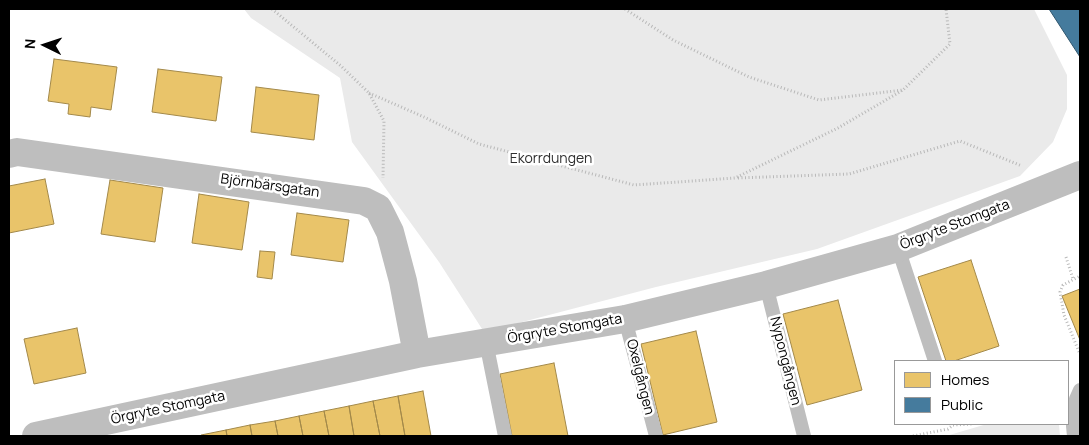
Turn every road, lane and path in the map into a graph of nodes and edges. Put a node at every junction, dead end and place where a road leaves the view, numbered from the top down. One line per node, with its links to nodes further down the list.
1 (272, 9): 5 (path)
2 (625, 9): 4 (path)
3 (946, 9): 4 (path)
4 (902, 90): 8 (path)
5 (369, 93): 7 (path); 8 (path)
6 (9, 154): 18 (street, Björnbärsgatan)
7 (383, 177)
8 (735, 178): 9 (path)
9 (1071, 178): 10 (street, Örgryte Stomgata)
10 (898, 248): 14 (street, Örgryte Stomgata); 19 (lane)
11 (1066, 257): 13 (path)
12 (1080, 276): 13 (path)
13 (1073, 279): 17 (path)
14 (766, 285): 15 (street, Örgryte Stomgata); 25 (lane, Nypongången)
15 (625, 319): 16 (street, Örgryte Stomgata); 24 (lane, Oxelgången)
16 (486, 342): 18 (street, Örgryte Stomgata); 23 (lane)
17 (1079, 352)
18 (417, 354): 22 (street, Örgryte Stomgata)
19 (934, 360)
20 (1080, 390): 27 (lane)
21 (953, 425): 26 (path)
22 (36, 436)
23 (505, 436)
24 (656, 436)
25 (804, 436)
26 (913, 436)
27 (1074, 436)

